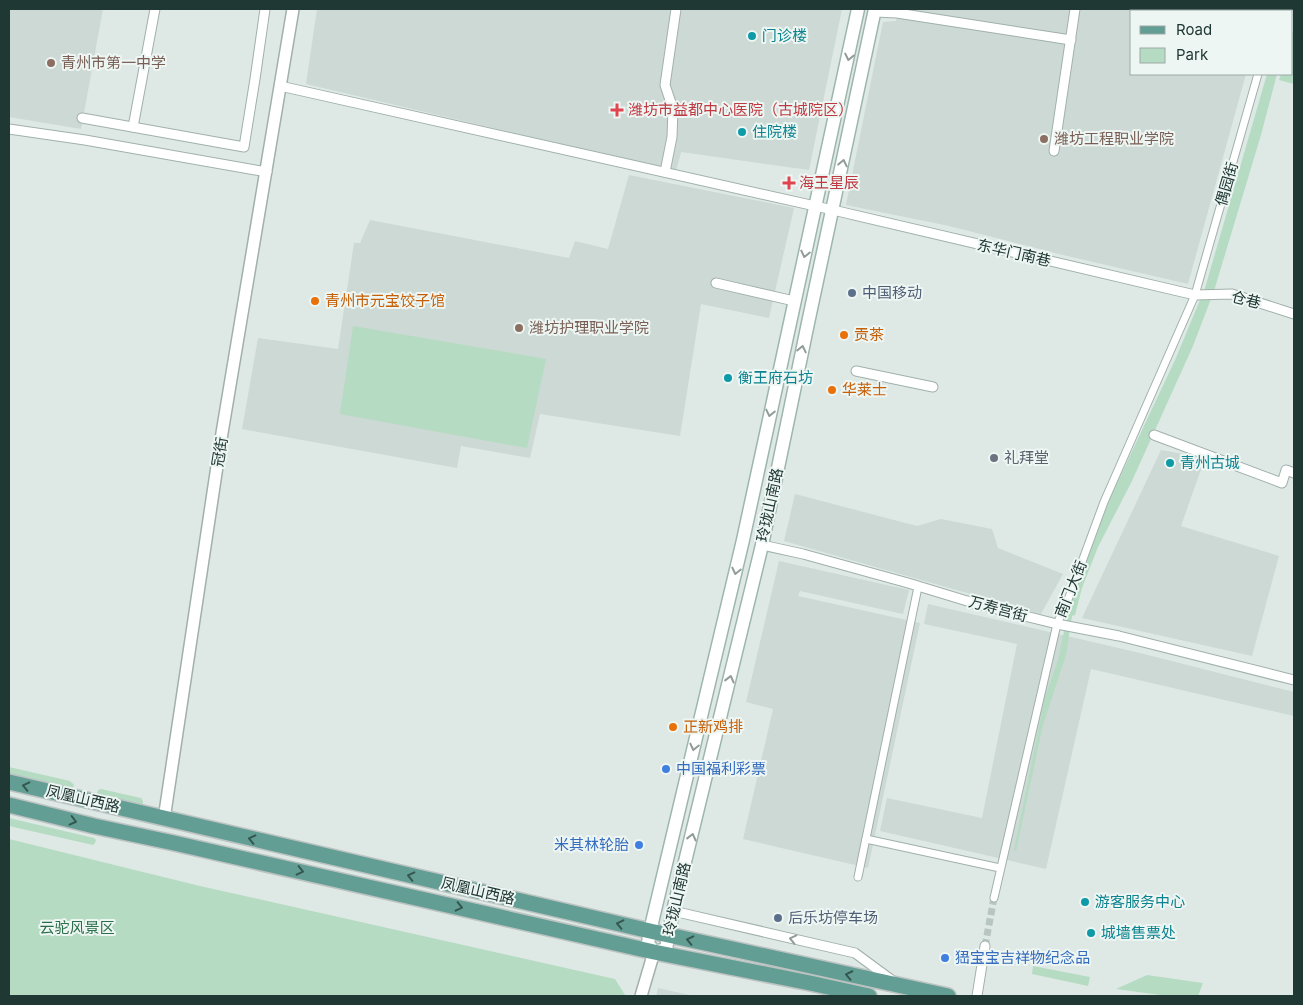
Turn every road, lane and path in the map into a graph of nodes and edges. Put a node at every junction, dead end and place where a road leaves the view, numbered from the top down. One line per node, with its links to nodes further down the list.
1 (155, 9): 12 (street)
2 (265, 9): 12 (street)
3 (293, 9): 10 (street, 冠街)
4 (676, 9): 16 (street)
5 (858, 9): 17 (main road, 玲珑山南路, one-way to 17)
6 (1075, 9): 8 (street)
7 (875, 10): 8 (street); 18 (main road, 玲珑山南路, one-way to 7)
8 (1071, 40): 14 (street)
9 (1258, 75): 20 (street, 偶园街)
10 (280, 86): 15 (street, 冠街); 16 (street, 东华门南巷)
11 (82, 118): 12 (street)
12 (133, 127)
13 (9, 129): 15 (street)
14 (1054, 151)
15 (266, 172): 33 (street, 冠街)
16 (664, 172): 17 (street, 东华门南巷)
17 (816, 206): 18 (street, 东华门南巷); 21 (main road, 玲珑山南路, one-way to 21)
18 (832, 210): 20 (street, 东华门南巷); 27 (main road, 玲珑山南路, one-way to 18)
19 (716, 283): 21 (street)
20 (1196, 295): 22 (street, 仓巷); 29 (street, 南门大街)
21 (794, 302): 39 (main road, 玲珑山南路, one-way to 39)
22 (1294, 314)
23 (856, 371): 24 (street)
24 (933, 387)
25 (1154, 434): 26 (street)
26 (1294, 473)
27 (762, 545): 28 (street, 万寿宫街); 38 (main road, 玲珑山南路, one-way to 27)
28 (918, 587): 29 (street, 万寿宫街); 34 (street)
29 (1057, 624): 30 (street, 万寿宫街); 35 (street, 南门大街)
30 (1294, 680)
31 (9, 782): 33 (main road, 凤凰山西路, one-way to 31)
32 (9, 805): 42 (main road, 凤凰山西路, one-way to 42)
33 (164, 818): 39 (main road, 凤凰山西路, one-way to 33)
34 (866, 839): 35 (street); 36 (street)
35 (1000, 868): 37 (street, 南门大街)
36 (858, 877)
37 (994, 898)
38 (673, 911): 40 (main road, 玲珑山南路); 43 (street, one-way to 38)
39 (650, 931): 40 (main road, 凤凰山西路); 42 (main road, 玲珑山南路)
40 (668, 935): 42 (main road, 玲珑山南路); 43 (main road, 凤凰山西路, one-way to 40)
41 (985, 946): 47 (street)
42 (654, 952): 44 (street); 45 (main road, 凤凰山西路)
43 (899, 986): 46 (main road, 凤凰山西路)
44 (641, 996)
45 (869, 996)
46 (948, 996)
47 (977, 996)

